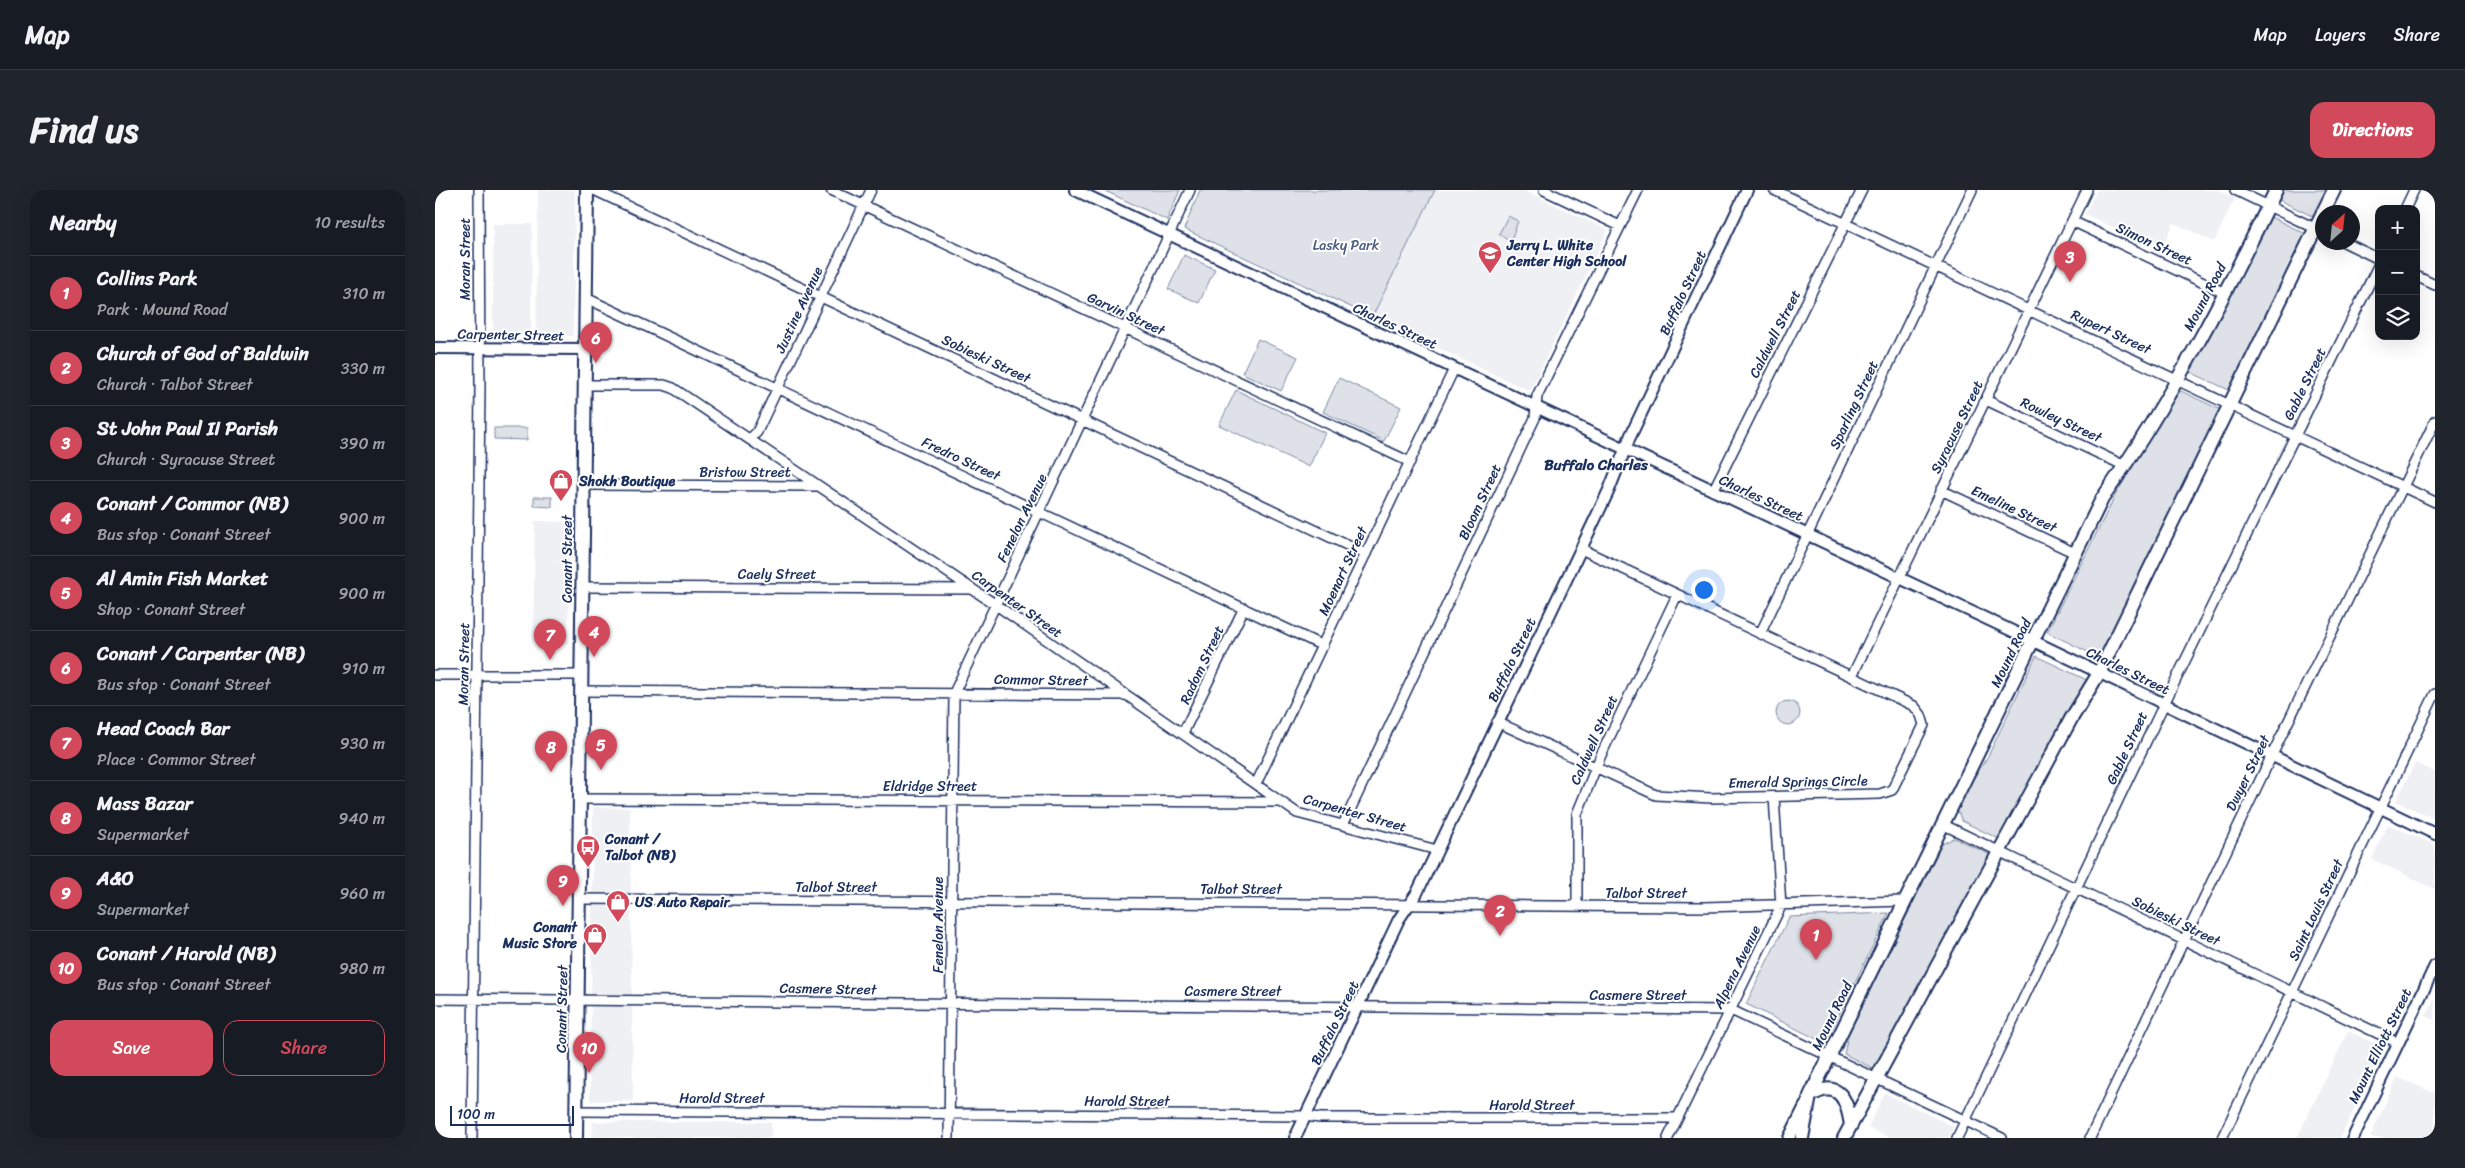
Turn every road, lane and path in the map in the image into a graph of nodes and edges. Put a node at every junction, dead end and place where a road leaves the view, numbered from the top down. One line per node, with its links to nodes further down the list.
1 (479, 190): 41 (street, Moran Street)
2 (587, 190): 37 (main road, Conant Street)
3 (594, 190): 36 (street, Sobieski Street)
4 (831, 190): 19 (street, Garvin Street)
5 (871, 190): 19 (street, Justine Avenue)
6 (1075, 190): 27 (street, Charles Street)
7 (1190, 190): 27 (street, Fenelon Avenue)
8 (1544, 190): 25 (street)
9 (1637, 190): 25 (street, Bloom Street)
10 (1747, 190): 54 (street, Buffalo Street)
11 (1774, 190): 24 (street, Rupert Street)
12 (1862, 190): 24 (street, Caldwell Street)
13 (1972, 190): 31 (street, Sparling Street)
14 (2087, 190): 23 (street, Syracuse Street)
15 (2235, 190): 22 (street)
16 (2276, 190): 22 (main road, Mound Road)
17 (2333, 190): 20 (main road)
18 (2415, 190): 21 (street)
19 (863, 205): 36 (street, Justine Avenue); 39 (street, Garvin Street)
20 (2326, 205)
21 (2407, 205)
22 (2268, 206): 26 (street); 35 (main road, Mound Road)
23 (2072, 221): 35 (street, Simon Street); 38 (street, Syracuse Street)
24 (1846, 223): 31 (street, Rupert Street); 61 (street, Caldwell Street)
25 (1620, 226): 49 (street, Bloom Street)
26 (2315, 228)
27 (1171, 235): 39 (street, Fenelon Avenue); 43 (street, Charles Street)
28 (2315, 238): 48 (main road)
29 (2360, 250): 30 (street)
30 (2375, 257)
31 (1935, 265): 38 (street, Rupert Street); 64 (street, Sparling Street)
32 (2375, 272): 52 (street, Gable Street)
33 (2420, 278): 34 (street)
34 (2435, 285)
35 (2225, 293): 44 (main road, Mound Road)
36 (821, 297): 46 (street, Justine Avenue); 50 (street, Sobieski Street)
37 (586, 298): 42 (main road, Conant Street); 46 (street, Fredro Street)
38 (2029, 308): 44 (street, Rupert Street); 47 (street, Syracuse Street)
39 (1126, 329): 50 (street, Fenelon Avenue); 55 (street, Garvin Street)
40 (435, 348): 41 (street, Carpenter Street)
41 (479, 348): 42 (street, Carpenter Street); 79 (street, Moran Street)
42 (586, 350): 45 (main road, Conant Street)
43 (1454, 369): 49 (street, Charles Street); 55 (street, Moenart Street)
44 (2177, 378): 48 (street, Rupert Street); 56 (main road, Mound Road)
45 (585, 384): 53 (street, Carpenter Street); 57 (main road, Conant Street)
46 (778, 388): 53 (street, Justine Avenue); 63 (street, Fredro Street)
47 (1986, 400): 56 (street, Rowley Street); 60 (street, Syracuse Street)
48 (2229, 403): 52 (street, Rupert Street); 77 (main road)
49 (1535, 407): 54 (street, Charles Street); 98 (street, Bloom Street)
50 (1083, 420): 63 (street, Fenelon Avenue); 67 (street, Sobieski Street)
51 (2435, 421): 59 (street, Dwyer Street)
52 (2295, 435): 59 (street, Rupert Street); 86 (street, Gable Street)
53 (751, 438): 58 (street, Carpenter Street)
54 (1626, 450): 61 (street, Charles Street); 65 (street, Buffalo Street)
55 (1410, 462): 67 (street, Moenart Street)
56 (2125, 466): 66 (main road, Mound Road)
57 (582, 485): 58 (street, Bristow Street); 69 (main road, Conant Street)
58 (818, 486): 70 (street, Carpenter Street)
59 (2403, 486): 62 (street, Rupert Street); 89 (street, Dwyer Street)
60 (1941, 490): 66 (street, Emeline Street); 68 (street, Syracuse Street)
61 (1713, 491): 64 (street, Charles Street)
62 (2435, 502)
63 (1040, 512): 72 (street, Fenelon Avenue); 73 (street, Fredro Street)
64 (1807, 535): 68 (street, Charles Street); 74 (street, Sparling Street)
65 (1581, 549): 71 (street, Emerald Springs Circle); 87 (street, Buffalo Street)
66 (2075, 553): 75 (main road, Mound Road)
67 (1366, 554): 76 (street, Moenart Street)
68 (1899, 578): 75 (street, Charles Street); 81 (street, Syracuse Street)
69 (583, 587): 70 (street, Caely Street); 80 (main road, Conant Street)
70 (972, 589): 72 (street, Carpenter Street)
71 (1677, 595): 74 (street, Emerald Springs Circle); 90 (street, Caldwell Street)
72 (995, 604): 83 (street, Fenelon Avenue); 85 (street, Carpenter Street)
73 (1244, 608): 76 (street, Fredro Street); 88 (street, Radom Street)
74 (1761, 632): 81 (street, Emerald Springs Circle)
75 (2034, 642): 77 (street, Charles Street); 97 (main road, Mound Road)
76 (1323, 646): 91 (street, Moenart Street)
77 (2099, 673): 86 (street, Charles Street); 101 (main road)
78 (435, 675): 79 (street)
79 (477, 675): 80 (street); 113 (street, Moran Street)
80 (580, 675): 82 (main road, Conant Street)
81 (1852, 676): 92 (street, Emerald Springs Circle)
82 (580, 691): 83 (street, Commor Street); 93 (main road, Conant Street)
83 (954, 693): 85 (street, Commor Street); 94 (street, Fenelon Avenue)
84 (2435, 694): 96 (street, Saint Louis Street)
85 (1127, 695): 88 (street, Carpenter Street)
86 (2164, 704): 89 (street, Charles Street); 102 (street, Gable Street)
87 (1497, 722): 90 (street, Emerald Springs Circle); 100 (street, Buffalo Street)
88 (1183, 733): 91 (street, Carpenter Street)
89 (2272, 755): 96 (street, Charles Street); 109 (street, Dwyer Street)
90 (1596, 768): 92 (street, Emerald Springs Circle); 107 (street, Caldwell Street)
91 (1256, 784): 95 (street, Carpenter Street)
92 (1774, 797): 108 (street, Alpena Avenue)
93 (579, 799): 94 (street, Eldridge Street); 103 (main road, Conant Street)
94 (951, 800): 95 (street, Eldridge Street); 104 (street, Fenelon Avenue)
95 (1281, 802): 98 (street, Carpenter Street)
96 (2379, 807): 99 (street, Charles Street); 111 (street, Saint Louis Street)
97 (1942, 824): 101 (street, Sobieski Street); 105 (main road, Mound Road)
98 (1343, 825): 100 (street, Carpenter Street)
99 (2435, 834)
100 (1437, 850): 106 (street, Buffalo Street)
101 (2000, 854): 102 (street, Sobieski Street); 120 (main road)
102 (2076, 888): 109 (street, Sobieski Street); 126 (street, Gable Street)
103 (578, 899): 104 (street, Talbot Street); 114 (main road, Conant Street)
104 (952, 901): 106 (street, Talbot Street); 115 (street, Fenelon Avenue)
105 (1904, 901): 108 (street, Talbot Street); 119 (main road, Mound Road)
106 (1409, 905): 107 (street, Talbot Street); 116 (street, Buffalo Street)
107 (1577, 906): 108 (street, Talbot Street)
108 (1781, 906): 117 (street, Alpena Avenue)
109 (2184, 940): 111 (street, Sobieski Street); 138 (street, Dwyer Street)
110 (2435, 966): 118 (street, Mount Elliott Street)
111 (2292, 992): 118 (street, Sobieski Street); 139 (street, Saint Louis Street)
112 (435, 999): 113 (street, Casmere Street)
113 (474, 999): 114 (street, Casmere Street); 128 (street, Moran Street)
114 (577, 1000): 115 (street, Casmere Street); 122 (main road, Conant Street)
115 (951, 1004): 116 (street, Casmere Street); 123 (street, Fenelon Avenue)
116 (1358, 1006): 117 (street, Casmere Street); 124 (street, Buffalo Street)
117 (1731, 1010): 119 (street, Casmere Street); 125 (street, Alpena Avenue)
118 (2398, 1043): 140 (street, Mount Elliott Street)
119 (1829, 1055): 120 (street, Casmere Street); 121 (main road, Mound Road)
120 (1877, 1079): 126 (street, Casmere Street); 127 (main road)
121 (1810, 1096): 127 (main road); 133 (street, Mound Road); 134 (main road)
122 (576, 1111): 123 (street, Harold Street); 129 (main road, Conant Street)
123 (950, 1113): 124 (street, Harold Street); 130 (street, Fenelon Avenue)
124 (1305, 1116): 125 (street, Harold Street); 131 (street, Buffalo Street)
125 (1678, 1118): 132 (street, Alpena Avenue)
126 (1965, 1121): 136 (street, Gable Street); 137 (street, Casmere Street)
127 (1851, 1125): 135 (main road)
128 (472, 1138)
129 (576, 1138)
130 (949, 1138)
131 (1295, 1138)
132 (1668, 1138)
133 (1789, 1138)
134 (1802, 1138)
135 (1844, 1138)
136 (1957, 1138)
137 (2001, 1138)
138 (2090, 1138)
139 (2222, 1138)
140 (2353, 1138)

